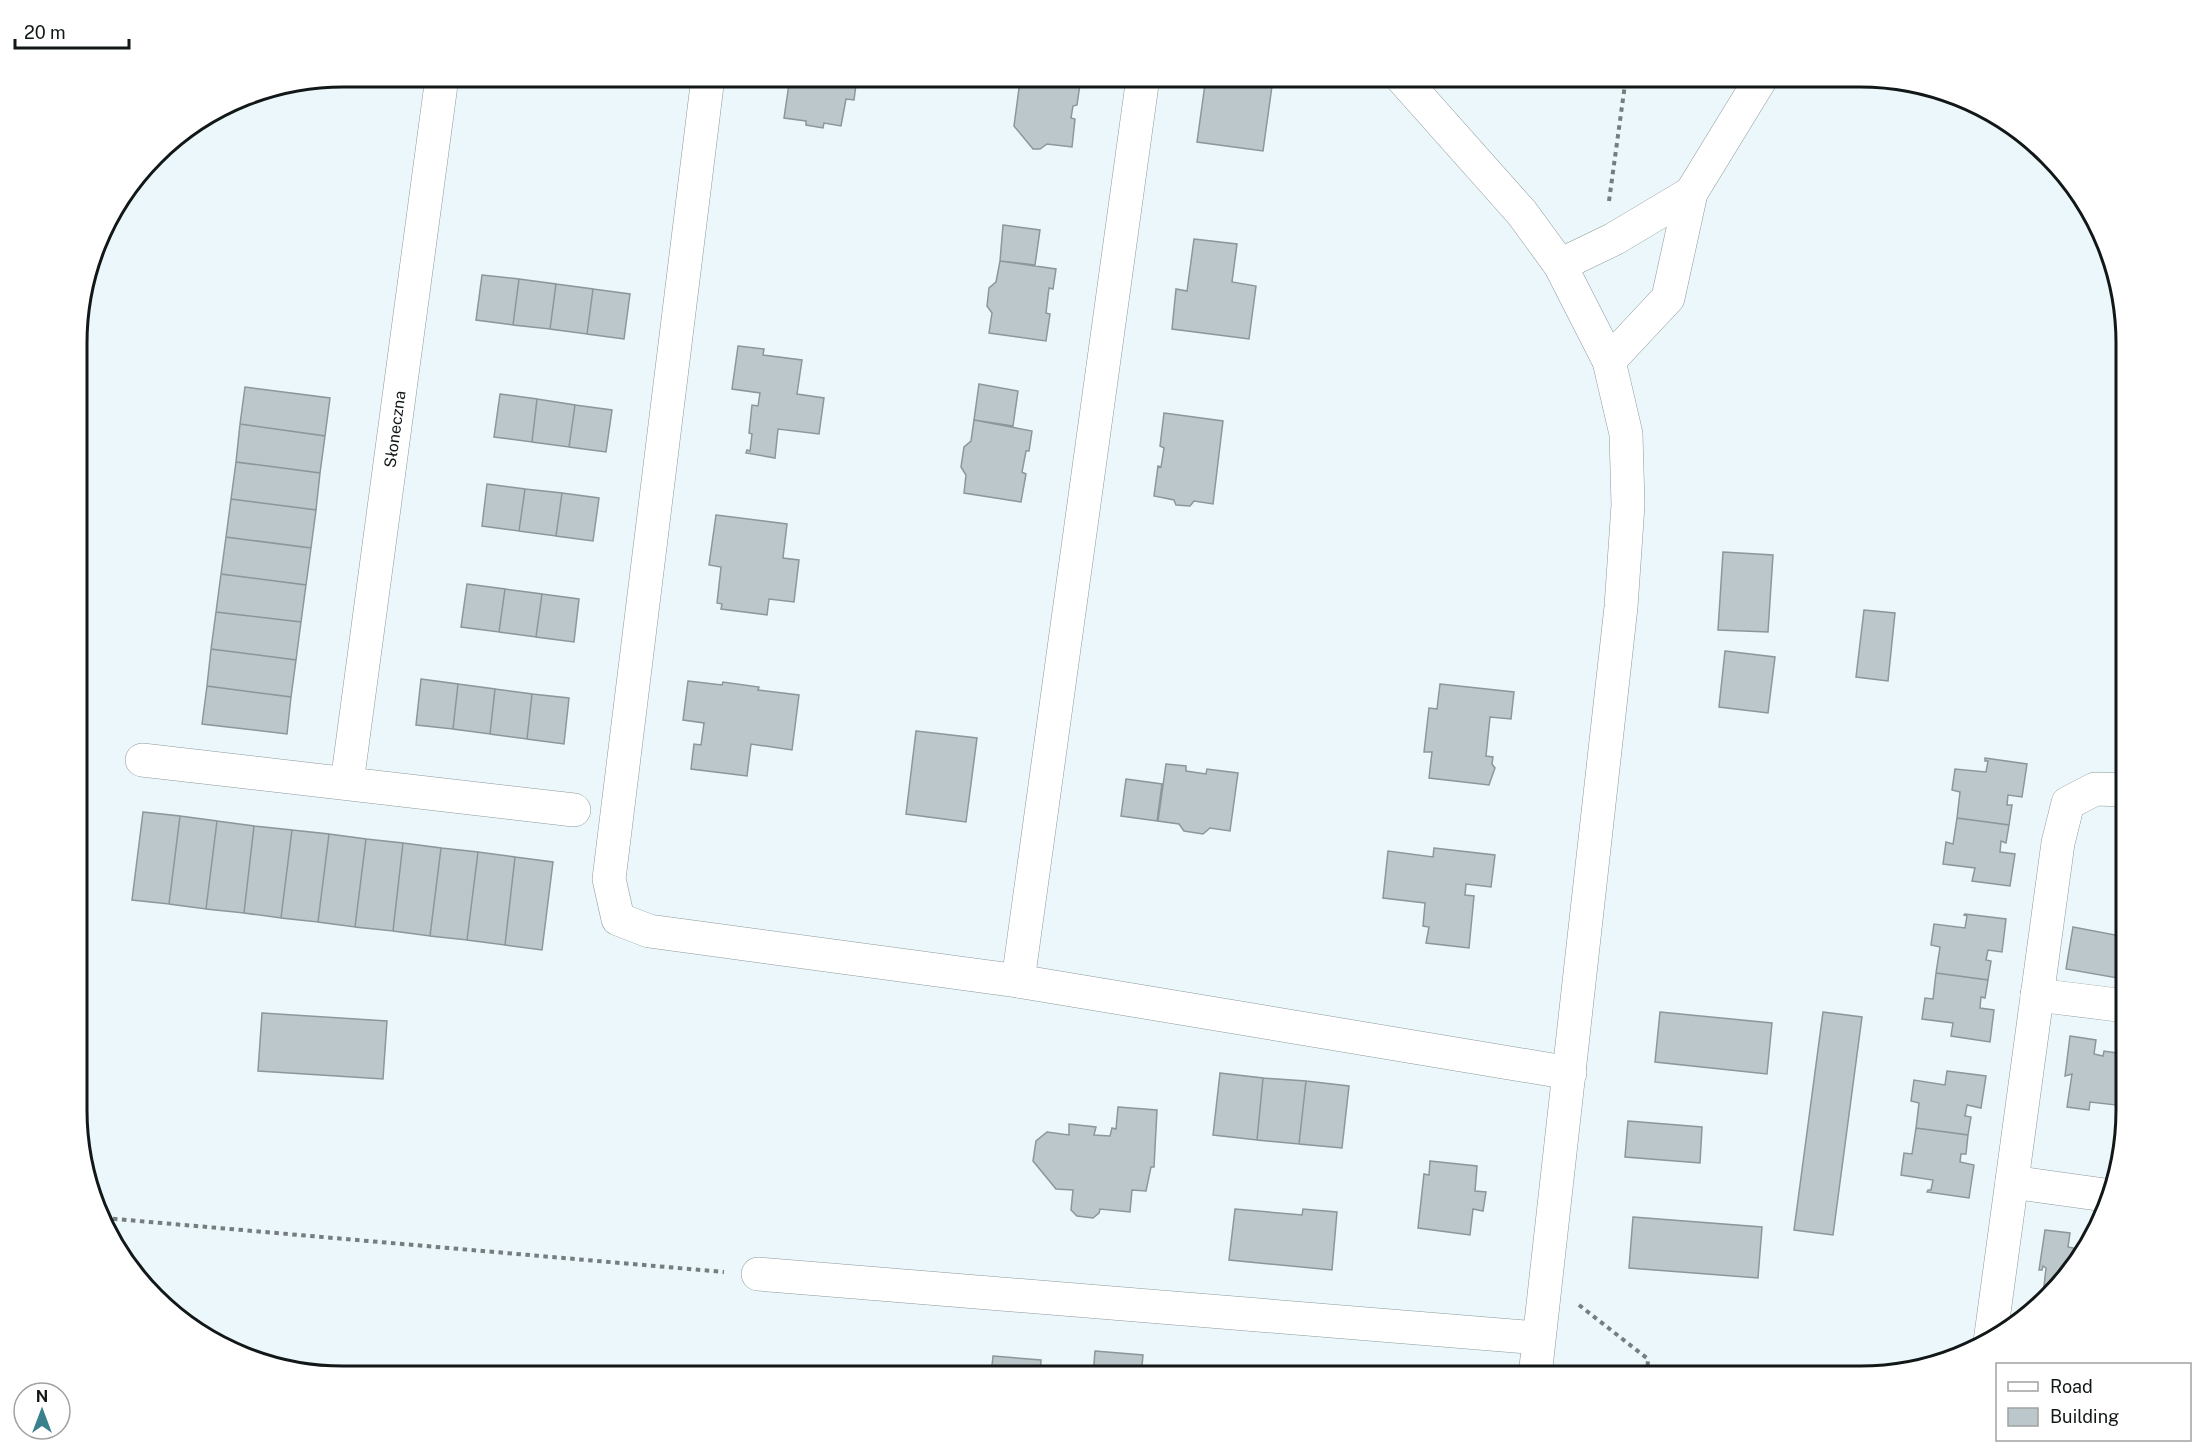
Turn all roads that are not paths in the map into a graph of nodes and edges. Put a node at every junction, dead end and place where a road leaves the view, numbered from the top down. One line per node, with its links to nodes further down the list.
1 (441, 87): 10 (street, Słoneczna)
2 (707, 87): 13 (street)
3 (1141, 87): 13 (street)
4 (1411, 87): 7 (street)
5 (1755, 87): 6 (street)
6 (1691, 193): 7 (street); 8 (street)
7 (1560, 265): 8 (street)
8 (1609, 362): 16 (street)
9 (142, 760): 10 (street)
10 (347, 783): 12 (street)
11 (2116, 790): 14 (street)
12 (574, 810)
13 (1018, 981): 16 (street)
14 (2037, 995): 15 (street); 17 (street)
15 (2116, 1005)
16 (1570, 1072): 21 (street)
17 (2012, 1182): 18 (street); 20 (street)
18 (2101, 1194)
19 (758, 1275): 21 (street)
20 (1992, 1330)
21 (1538, 1338): 22 (street)
22 (1536, 1366)

